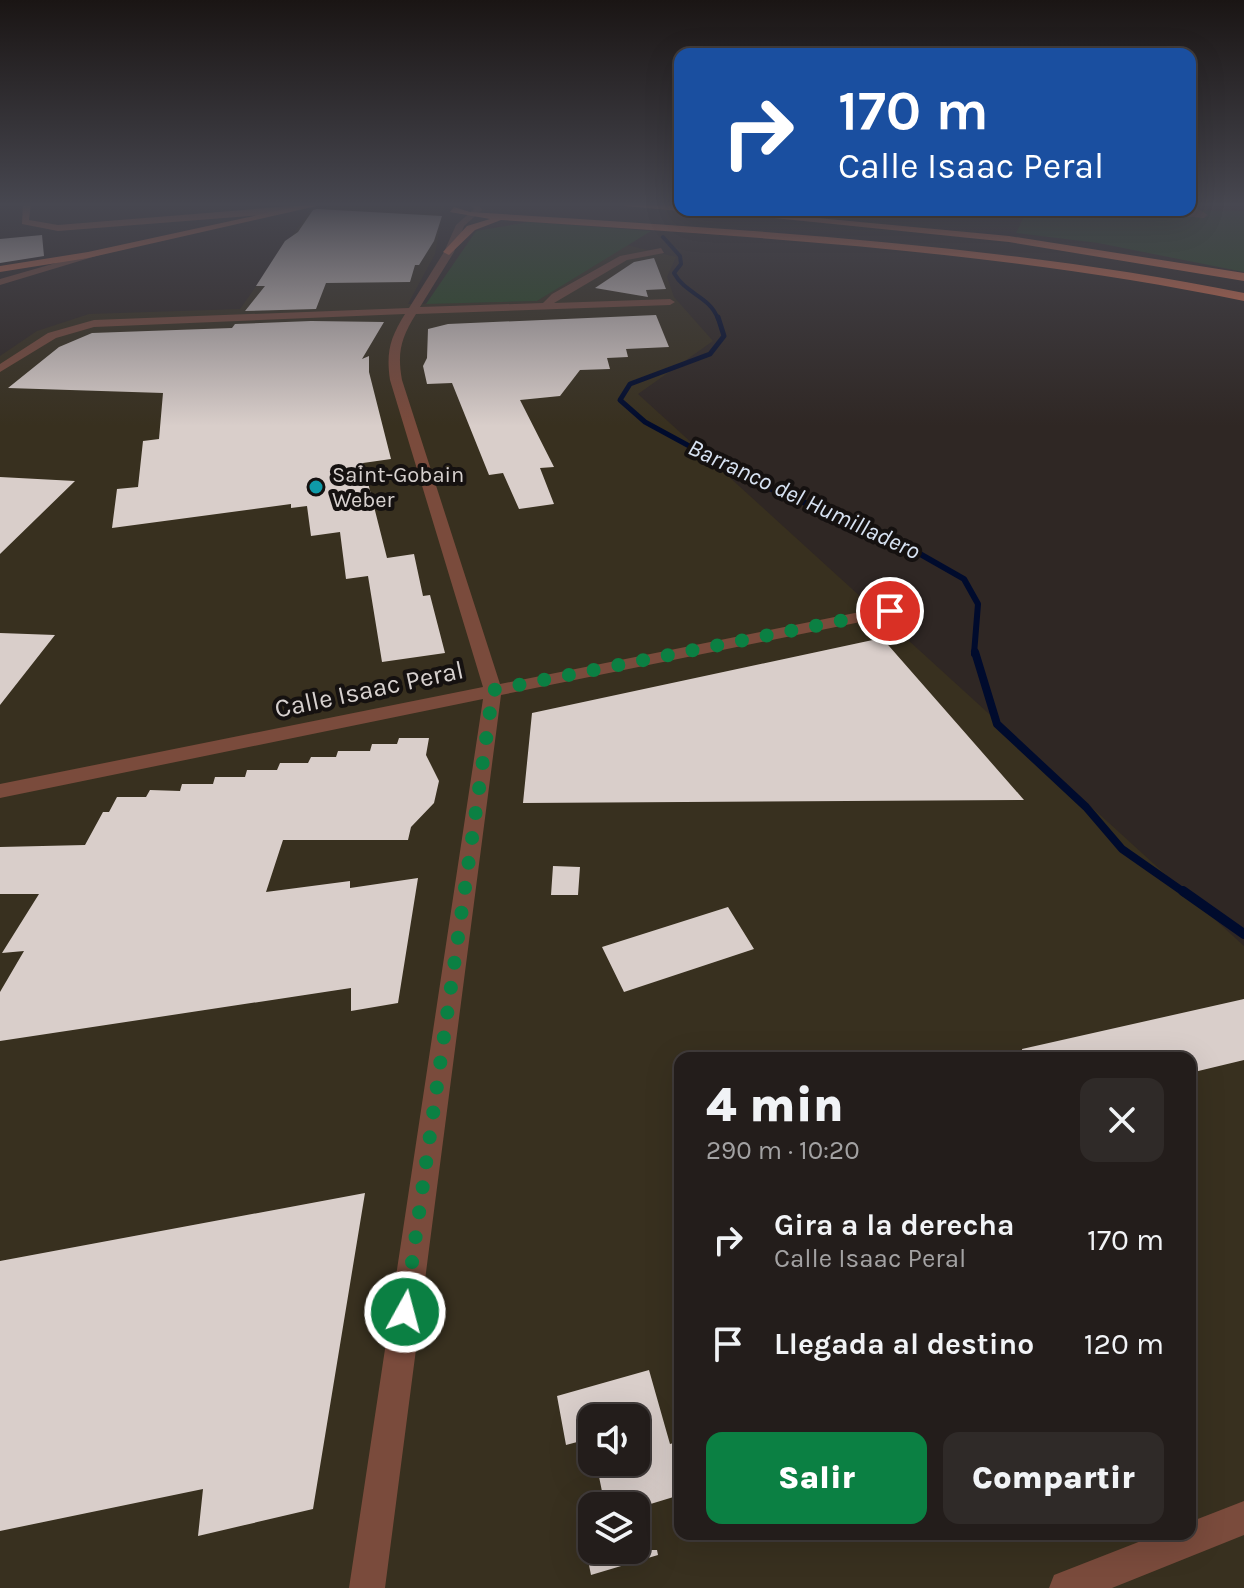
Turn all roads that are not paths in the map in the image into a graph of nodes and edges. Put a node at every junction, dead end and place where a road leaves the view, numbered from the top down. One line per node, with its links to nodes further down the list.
1 (432, 277): 9 (street)
2 (590, 277): 4 (street)
3 (1141, 277): 5 (highway)
4 (575, 288): 7 (street); 8 (street)
5 (1244, 297)
6 (670, 302): 7 (street)
7 (598, 305): 8 (street)
8 (546, 307): 9 (street)
9 (410, 312): 10 (street); 12 (street)
10 (0, 369)
11 (890, 611): 12 (street, Calle Isaac Peral)
12 (493, 690): 13 (street, Calle Isaac Peral); 17 (street)
13 (0, 791)
14 (1244, 1518): 15 (street)
15 (1196, 1537)
16 (1188, 1540): 18 (street)
17 (367, 1588)
18 (1067, 1588)

